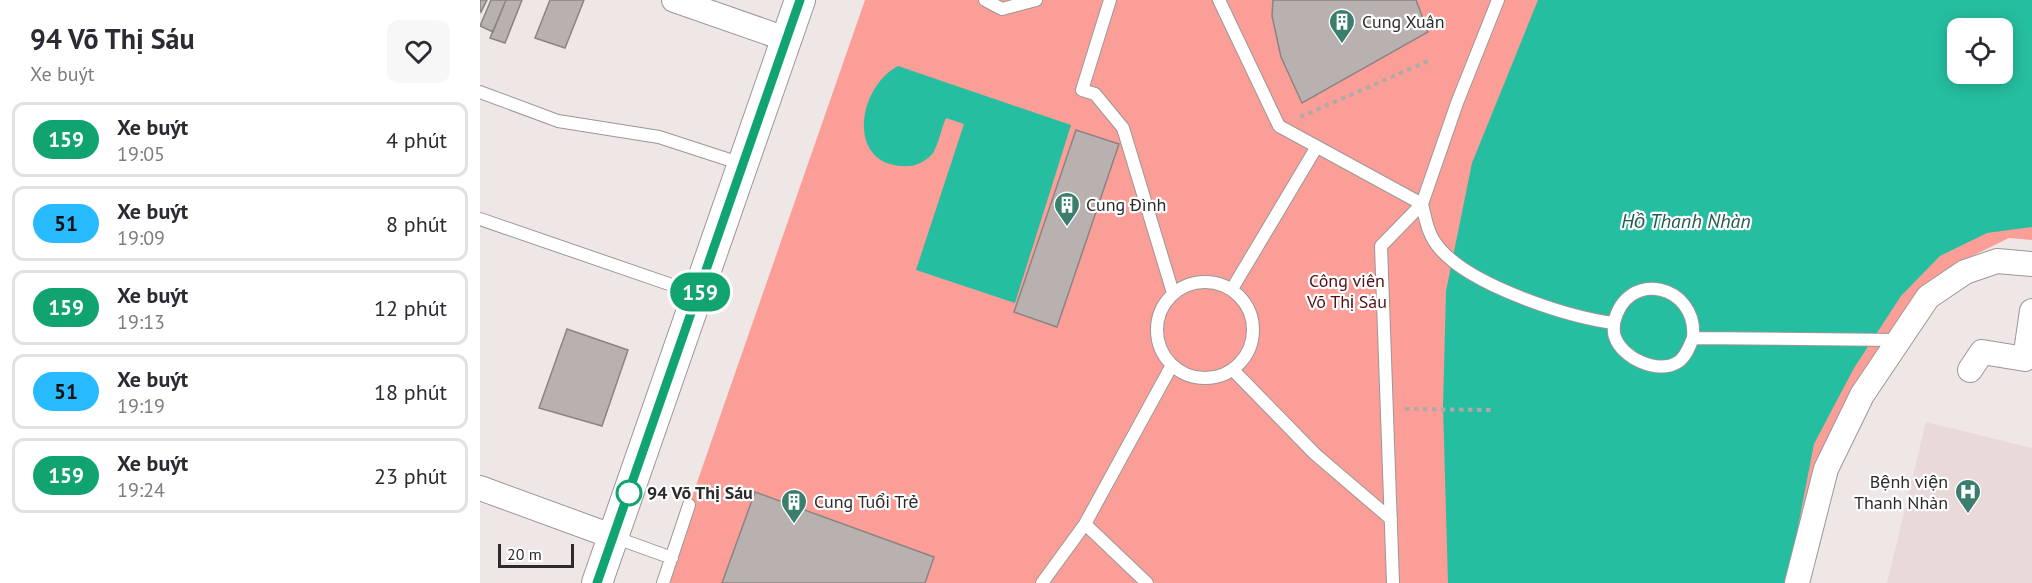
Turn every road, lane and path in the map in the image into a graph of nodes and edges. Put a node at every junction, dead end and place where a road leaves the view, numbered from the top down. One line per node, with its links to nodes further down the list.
1 (674, 0): 8 (street)
2 (800, 0): 8 (street)
3 (985, 0): 4 (lane)
4 (1036, 0)
5 (1110, 0): 18 (lane)
6 (1219, 0): 11 (lane)
7 (1498, 0): 14 (lane)
8 (786, 39): 13 (street)
9 (1428, 61): 11 (path)
10 (480, 92): 13 (lane)
11 (1279, 126): 12 (lane)
12 (1316, 148): 14 (lane); 17 (lane)
13 (743, 165): 19 (street)
14 (1422, 204): 21 (lane); 27 (lane)
15 (480, 219): 19 (lane)
16 (2032, 264): 23 (street)
17 (1232, 289): 18 (lane); 25 (lane)
18 (1173, 293): 24 (lane)
19 (699, 295): 33 (street)
20 (2032, 311): 26 (street)
21 (1614, 323): 22 (lane); 22 (lane)
22 (1692, 338): 23 (lane)
23 (1886, 339): 40 (street)
24 (1173, 365): 25 (lane); 32 (lane)
25 (1233, 370): 31 (lane)
26 (1970, 370)
27 (1387, 409): 28 (path); 31 (lane)
28 (1493, 410)
29 (480, 488): 33 (street)
30 (689, 505): 34 (lane)
31 (1390, 519): 39 (lane)
32 (1085, 524): 37 (lane); 38 (lane)
33 (614, 537): 34 (lane); 35 (street)
34 (672, 558): 36 (lane)
35 (597, 583)
36 (663, 583)
37 (1042, 583)
38 (1147, 583)
39 (1393, 583)
40 (1797, 583)

